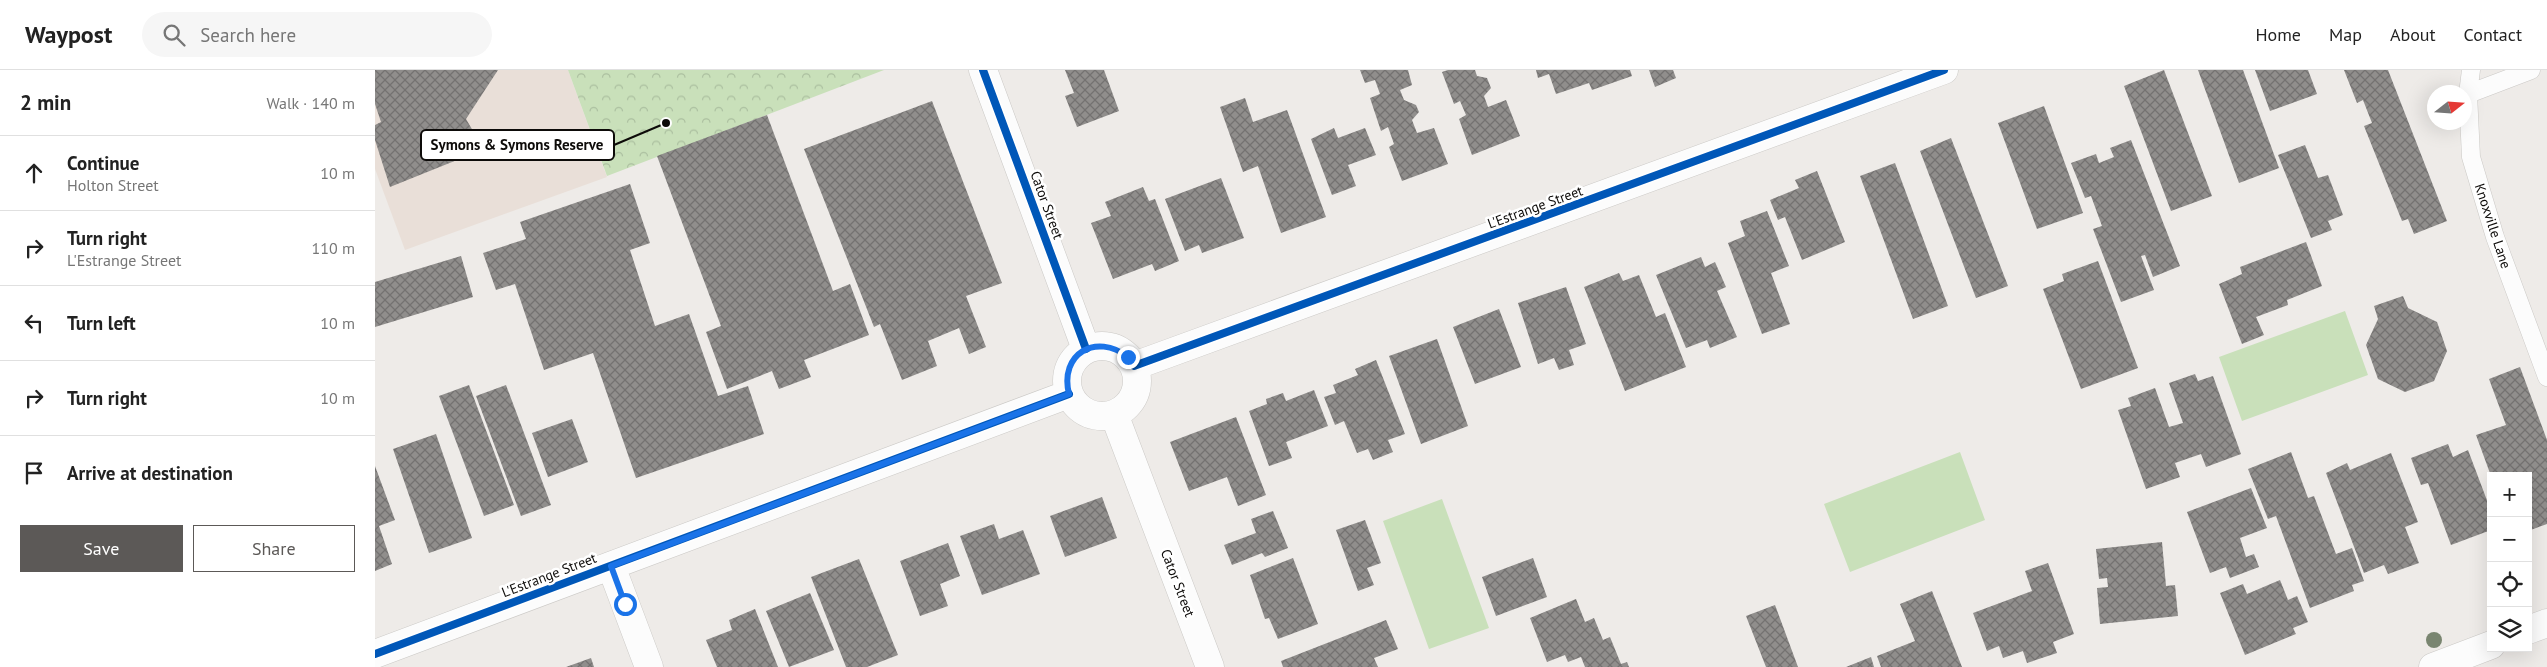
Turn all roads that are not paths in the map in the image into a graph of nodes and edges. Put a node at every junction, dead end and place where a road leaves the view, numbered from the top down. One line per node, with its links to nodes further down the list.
1 (983, 70): 8 (street, Cator Street)
2 (1944, 70): 9 (street, L'Estrange Street)
3 (2471, 70): 5 (lane, Knoxville Lane)
4 (2531, 70): 6 (lane)
5 (2469, 85)
6 (2472, 92)
7 (2470, 130): 10 (lane, Knoxville Lane)
8 (1086, 349): 9 (street); 11 (street)
9 (1134, 366): 12 (street)
10 (2547, 377)
11 (1069, 394): 12 (street); 13 (street, L'Estrange Street)
12 (1115, 414): 19 (street, Cator Street)
13 (611, 566): 17 (street, L'Estrange Street); 18 (street)
14 (2547, 623): 15 (street)
15 (2532, 629)
16 (2487, 647): 20 (street)
17 (375, 654)
18 (649, 667)
19 (1210, 667)
20 (2433, 667)

